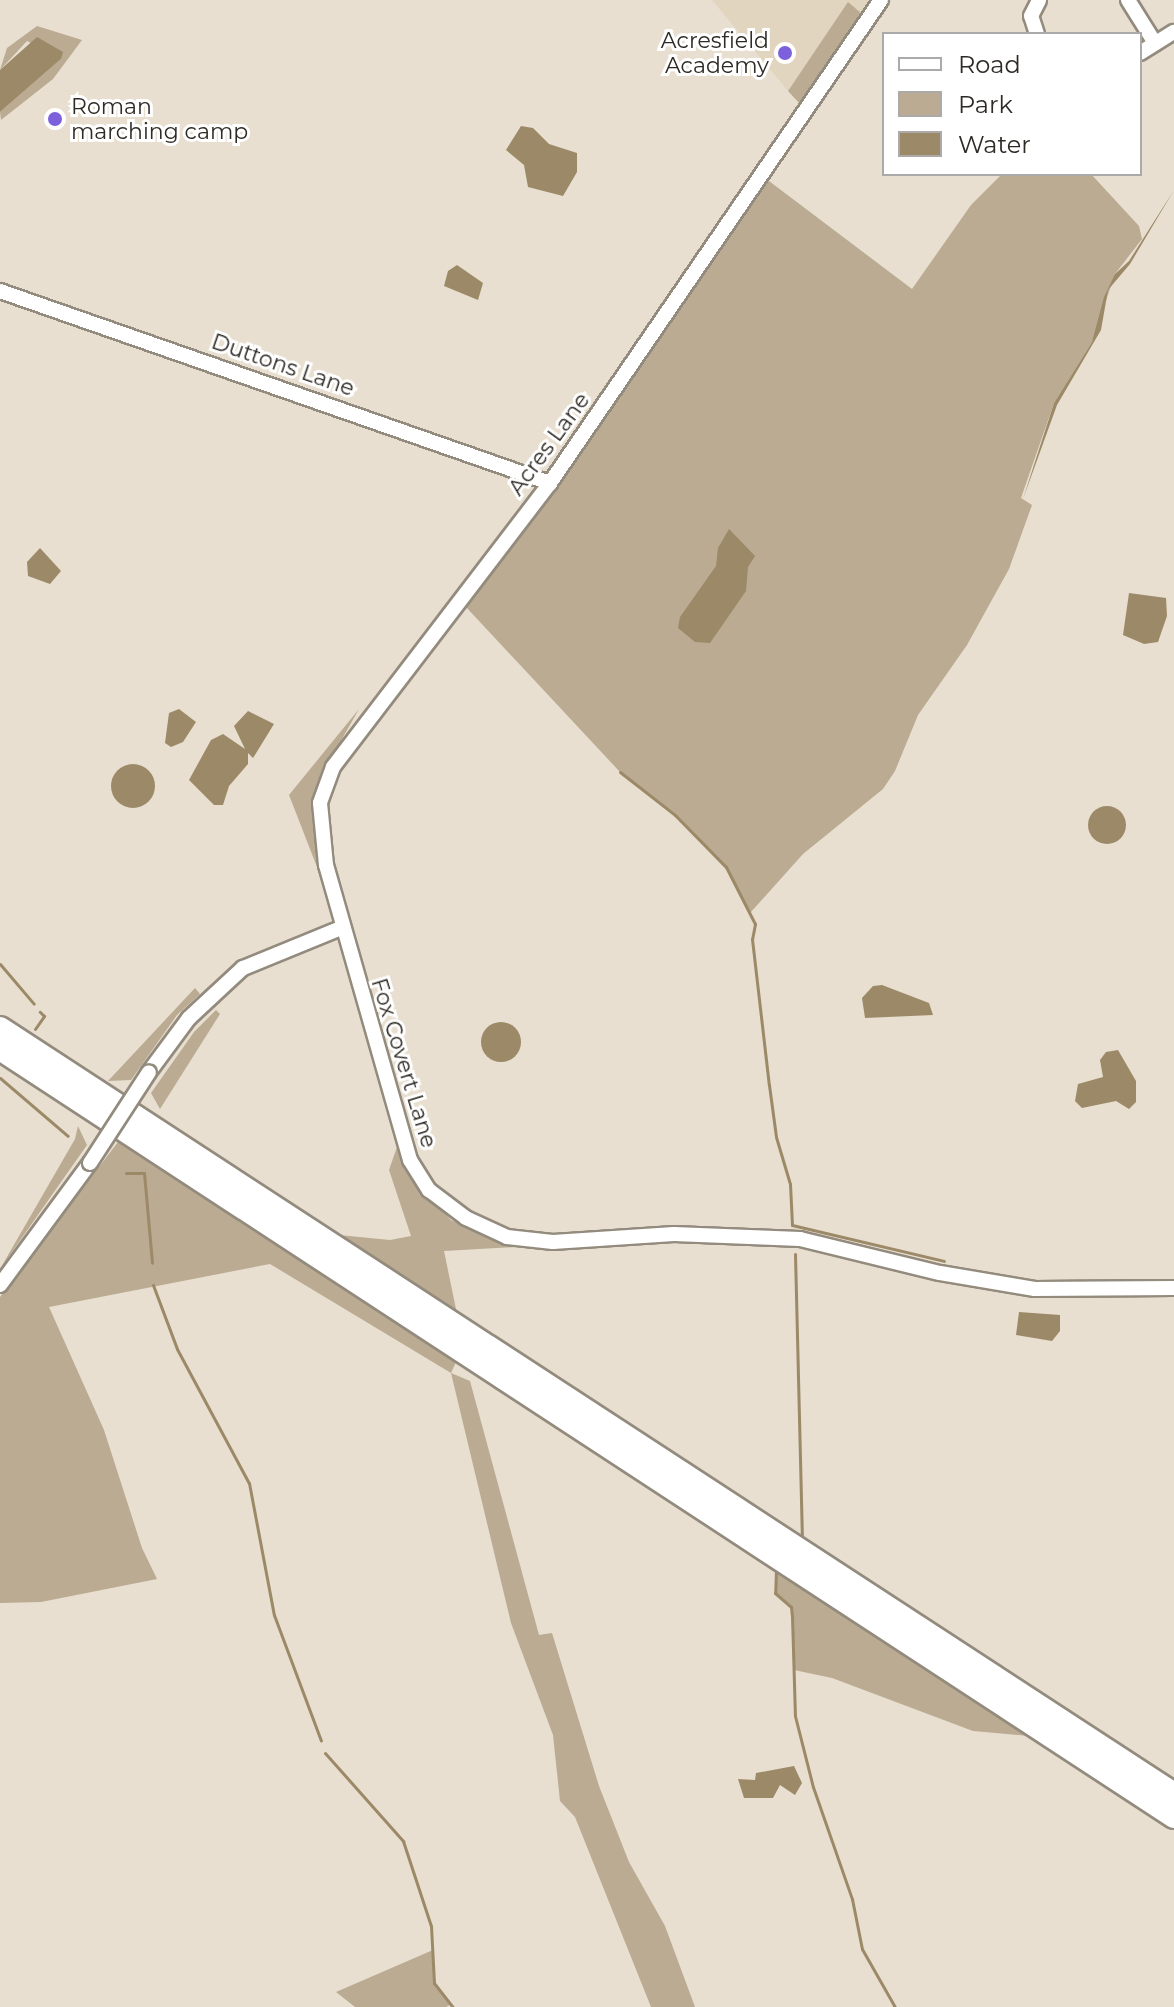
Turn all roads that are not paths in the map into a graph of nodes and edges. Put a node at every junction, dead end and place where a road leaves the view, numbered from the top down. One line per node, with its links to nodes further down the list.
1 (881, 0): 9 (street, Acres Lane)
2 (1039, 0): 4 (street)
3 (1128, 0): 6 (street)
4 (1036, 32)
5 (1174, 32): 6 (street)
6 (1155, 43): 7 (street)
7 (1142, 52)
8 (0, 291): 9 (street, Duttons Lane)
9 (550, 483): 10 (street, Acres Lane)
10 (341, 928): 13 (street, bridge); 14 (street, Fox Covert Lane)
11 (0, 1028): 15 (highway)
12 (0, 1049): 16 (highway)
13 (0, 1285)
14 (1174, 1288)
15 (1174, 1794)
16 (1174, 1817)

